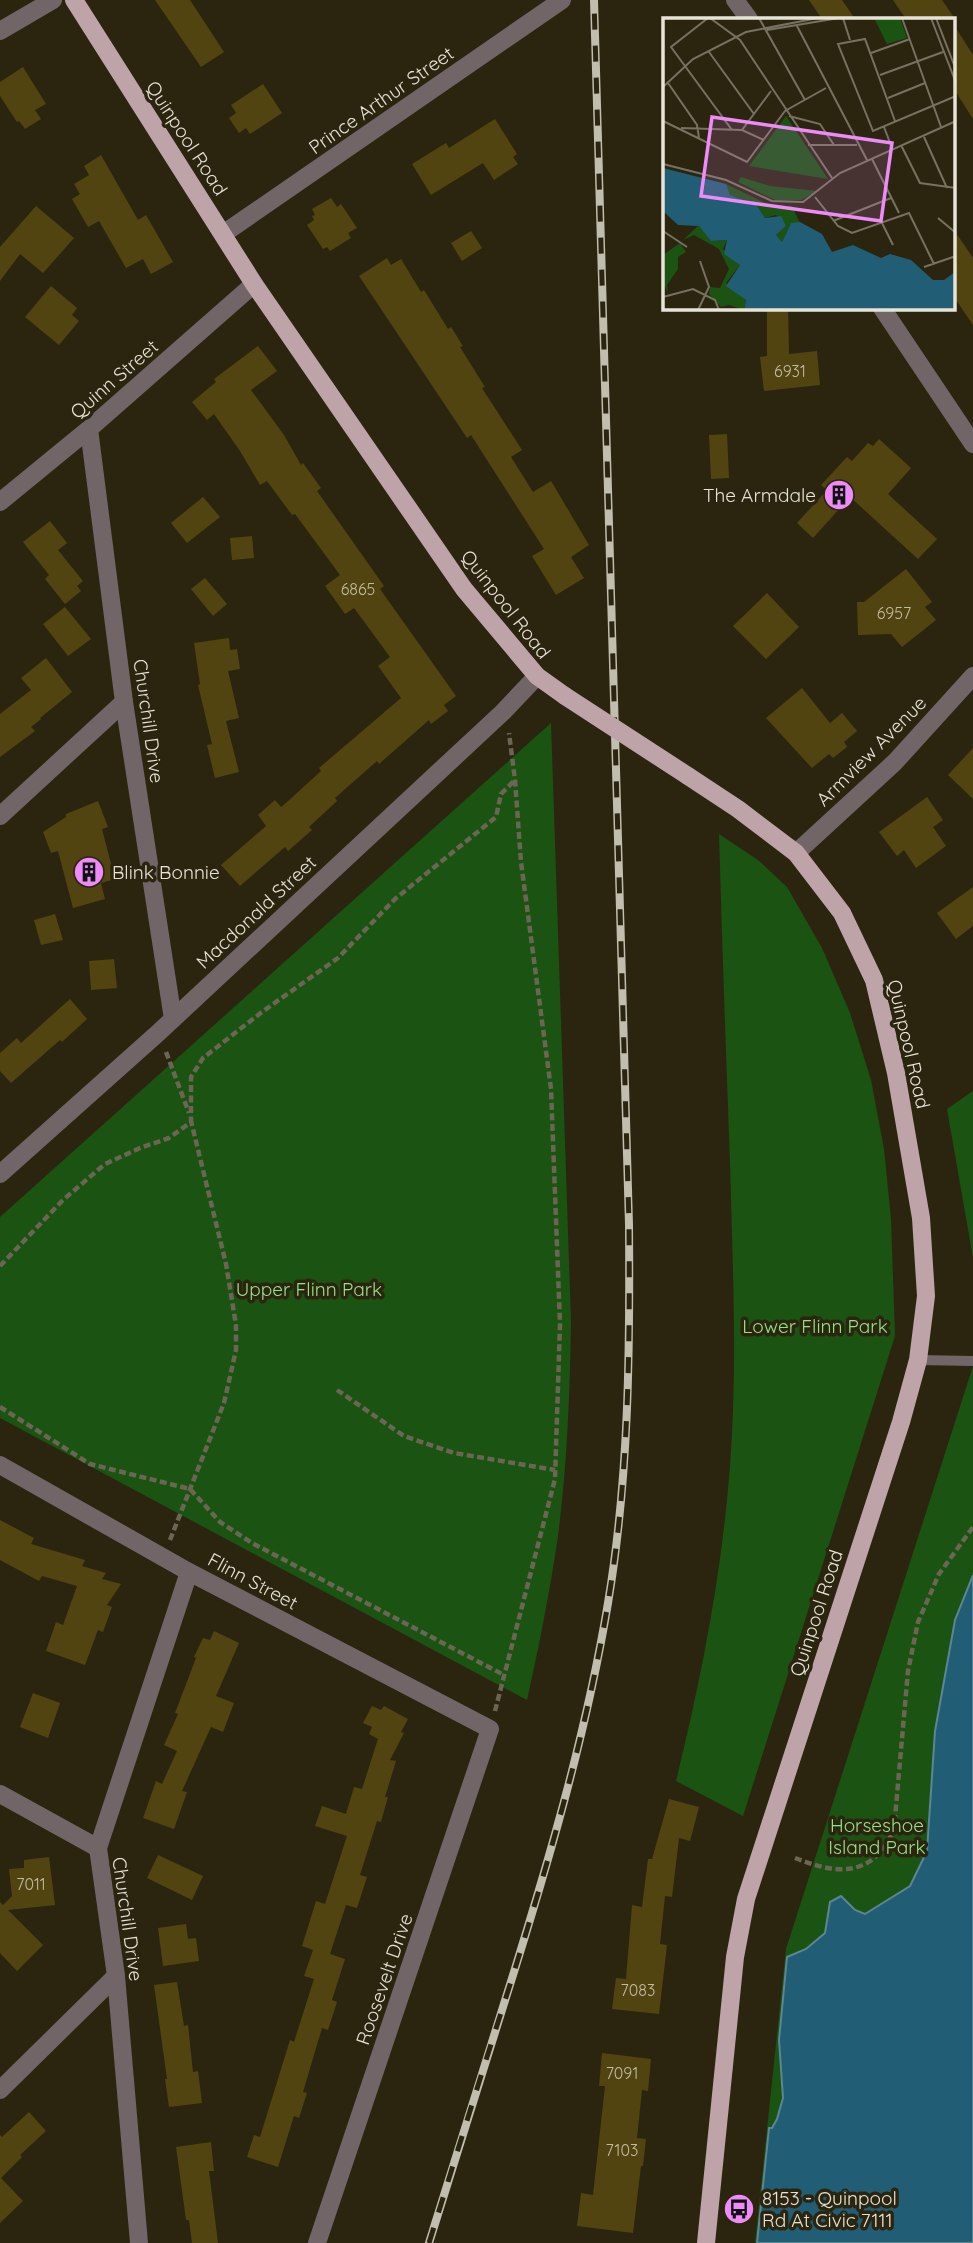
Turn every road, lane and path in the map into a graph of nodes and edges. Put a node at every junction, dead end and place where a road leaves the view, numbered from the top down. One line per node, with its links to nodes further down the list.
1 (52, 0): 6 (street)
2 (74, 0): 7 (main road, Quinpool Road)
3 (562, 0): 7 (street, Prince Arthur Street)
4 (735, 0): 5 (street)
5 (749, 18)
6 (0, 31)
7 (223, 234): 8 (main road, Quinpool Road)
8 (254, 284): 10 (street, Quinn Street); 13 (main road, Quinpool Road)
9 (883, 310): 11 (street)
10 (89, 429): 12 (street, Quinn Street); 15 (street, Churchill Drive)
11 (973, 444)
12 (0, 502)
13 (537, 676): 16 (street, Macdonald Street); 19 (main road, Quinpool Road, bridge)
14 (973, 676): 19 (street, Armview Avenue)
15 (124, 702): 18 (street); 20 (street, Churchill Drive)
16 (503, 712): 17 (path); 20 (street, Macdonald Street)
17 (515, 780): 22 (path); 30 (path)
18 (0, 816)
19 (796, 853): 25 (main road, Quinpool Road)
20 (173, 1019): 21 (street, Macdonald Street)
21 (158, 1033): 22 (path); 23 (street, Macdonald Street)
22 (191, 1122): 24 (path); 31 (path)
23 (0, 1174)
24 (0, 1266)
25 (918, 1360): 26 (lane); 44 (main road, Quinpool Road)
26 (973, 1361)
27 (337, 1390): 30 (path)
28 (0, 1407): 31 (path)
29 (0, 1465): 33 (street, Flinn Street)
30 (555, 1469): 35 (path)
31 (190, 1489): 33 (path); 35 (path)
32 (973, 1527): 39 (path)
33 (163, 1557): 34 (street, Flinn Street)
34 (189, 1572): 36 (street, Flinn Street); 38 (street, Churchill Drive)
35 (504, 1675): 36 (path)
36 (490, 1729): 43 (street, Roosevelt Drive)
37 (0, 1794): 38 (street)
38 (98, 1848): 40 (street, Churchill Drive)
39 (795, 1858)
40 (116, 1976): 41 (street); 42 (street, Churchill Drive)
41 (0, 2090)
42 (139, 2243)
43 (317, 2243)
44 (706, 2243)

